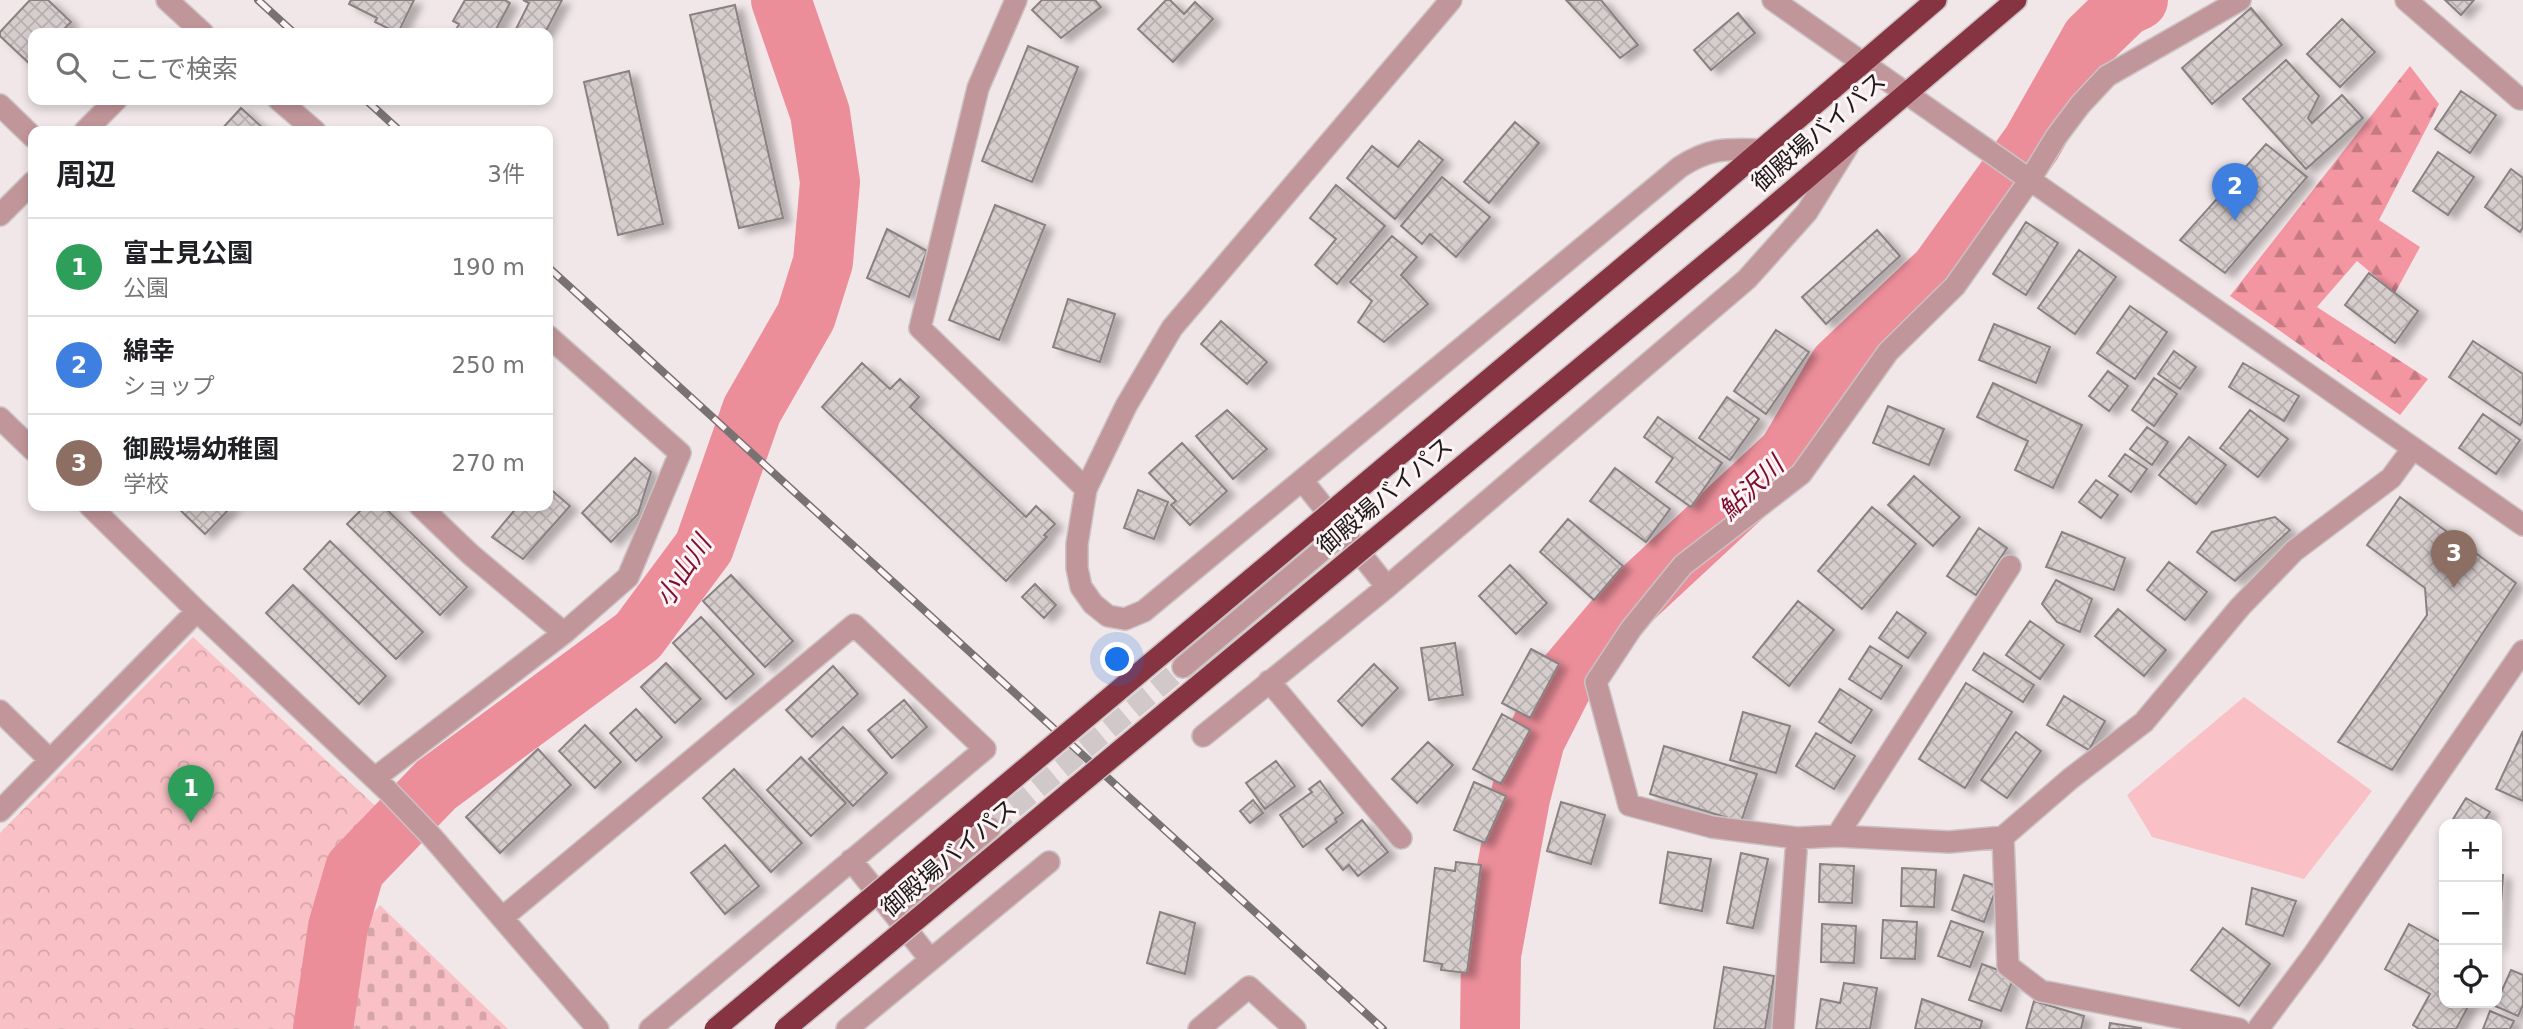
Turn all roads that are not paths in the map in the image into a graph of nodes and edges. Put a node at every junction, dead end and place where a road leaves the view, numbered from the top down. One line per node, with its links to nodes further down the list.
1 (167, 0): 9 (street)
2 (1016, 0): 29 (street)
3 (1451, 0): 29 (street)
4 (1773, 0): 10 (street)
5 (1936, 0): 10 (highway, 御殿場バイパス)
6 (2016, 0): 11 (highway, 御殿場バイパス)
7 (2240, 0): 21 (street)
8 (2406, 0): 12 (street)
9 (191, 28)
10 (1862, 64): 11 (street); 20 (highway, 御殿場バイパス)
11 (1904, 94): 19 (highway, 御殿場バイパス); 21 (street)
12 (2520, 99)
13 (0, 105): 18 (street)
14 (111, 105): 16 (street)
15 (285, 105): 17 (street)
16 (90, 126)
17 (309, 126)
18 (28, 133)
19 (1853, 138): 35 (street); 59 (highway, 御殿場バイパス, bridge)
20 (1762, 150): 28 (street); 58 (highway, 御殿場バイパス, bridge)
21 (2026, 179): 27 (street); 50 (street)
22 (28, 187): 23 (street)
23 (0, 215)
24 (553, 340): 37 (street)
25 (0, 418): 26 (street)
26 (28, 445)
27 (2413, 448): 32 (street); 48 (street)
28 (1302, 480): 29 (street); 33 (street)
29 (1086, 489)
30 (95, 511): 36 (street)
31 (425, 511): 37 (street)
32 (2523, 526)
33 (1344, 532): 35 (street); 39 (street)
34 (2010, 566): 47 (street)
35 (1387, 587): 40 (street)
36 (197, 611): 43 (street); 44 (street)
37 (564, 632): 44 (street)
38 (2523, 651): 65 (street)
39 (1182, 667)
40 (1269, 681): 42 (street); 49 (street)
41 (0, 711): 43 (street)
42 (1203, 736)
43 (50, 760): 45 (street)
44 (381, 784): 54 (street)
45 (0, 811)
46 (990, 828): 53 (street)
47 (1837, 836): 48 (street); 50 (street)
48 (2003, 837): 64 (street)
49 (1401, 838)
50 (1797, 838): 63 (street)
51 (851, 860): 53 (street); 54 (street); 57 (street)
52 (1049, 862): 55 (street)
53 (892, 911): 55 (street)
54 (502, 918): 56 (street)
55 (930, 959): 60 (street)
56 (598, 1029)
57 (650, 1029)
58 (715, 1029)
59 (785, 1029)
60 (848, 1029)
61 (1199, 1029): 62 (street)
62 (1295, 1029)
63 (1783, 1029)
64 (2239, 1029)
65 (2258, 1029)

